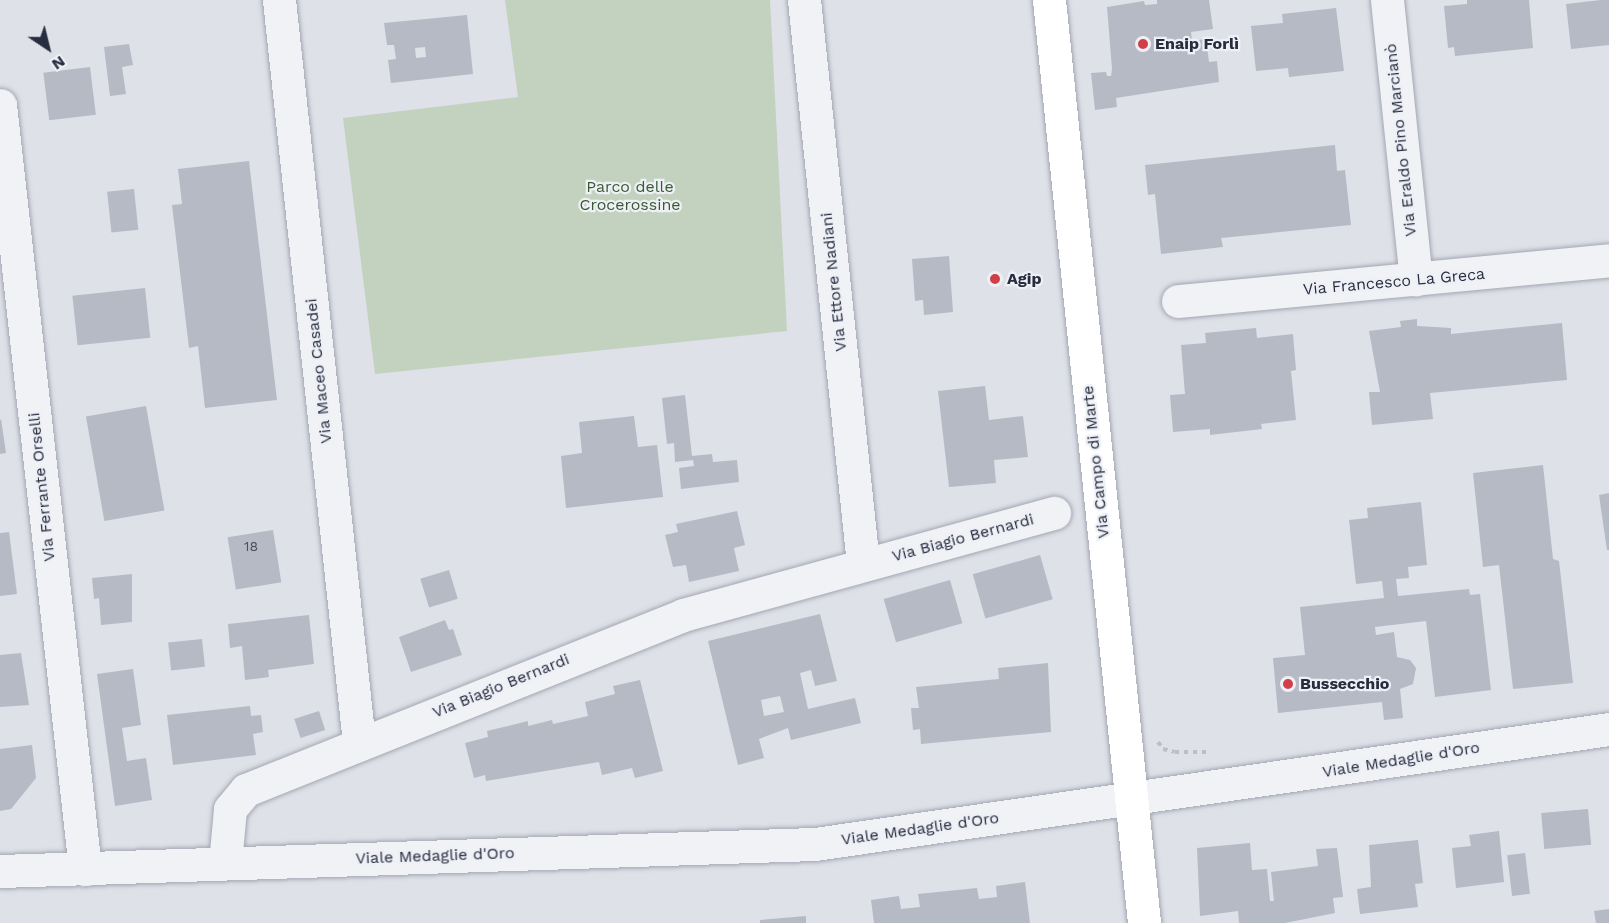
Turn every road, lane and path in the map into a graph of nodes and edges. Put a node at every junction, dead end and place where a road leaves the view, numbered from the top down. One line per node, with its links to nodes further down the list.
1 (279, 0): 12 (street, Via Maceo Casadei)
2 (804, 0): 10 (street, Via Ettore Nadiani)
3 (1049, 0): 13 (main road, Via Campo di Marte)
4 (1387, 0): 7 (street, Via Eraldo Pino Marcianò)
5 (0, 105): 15 (street, Via Ferrante Orselli)
6 (1609, 260): 7 (street, Via Francesco La Greca)
7 (1416, 280): 8 (street, Via Francesco La Greca)
8 (1178, 301)
9 (1054, 513): 10 (street, Via Biagio Bernardi)
10 (863, 564): 12 (street, Via Biagio Bernardi)
11 (1609, 729): 13 (street, Viale Medaglie d'Oro)
12 (359, 743): 14 (street, Via Biagio Bernardi)
13 (1131, 801): 14 (street, Viale Medaglie d'Oro); 17 (main road, Via Campo di Marte)
14 (225, 863): 15 (street)
15 (85, 868): 16 (street)
16 (0, 871)
17 (1144, 923)

